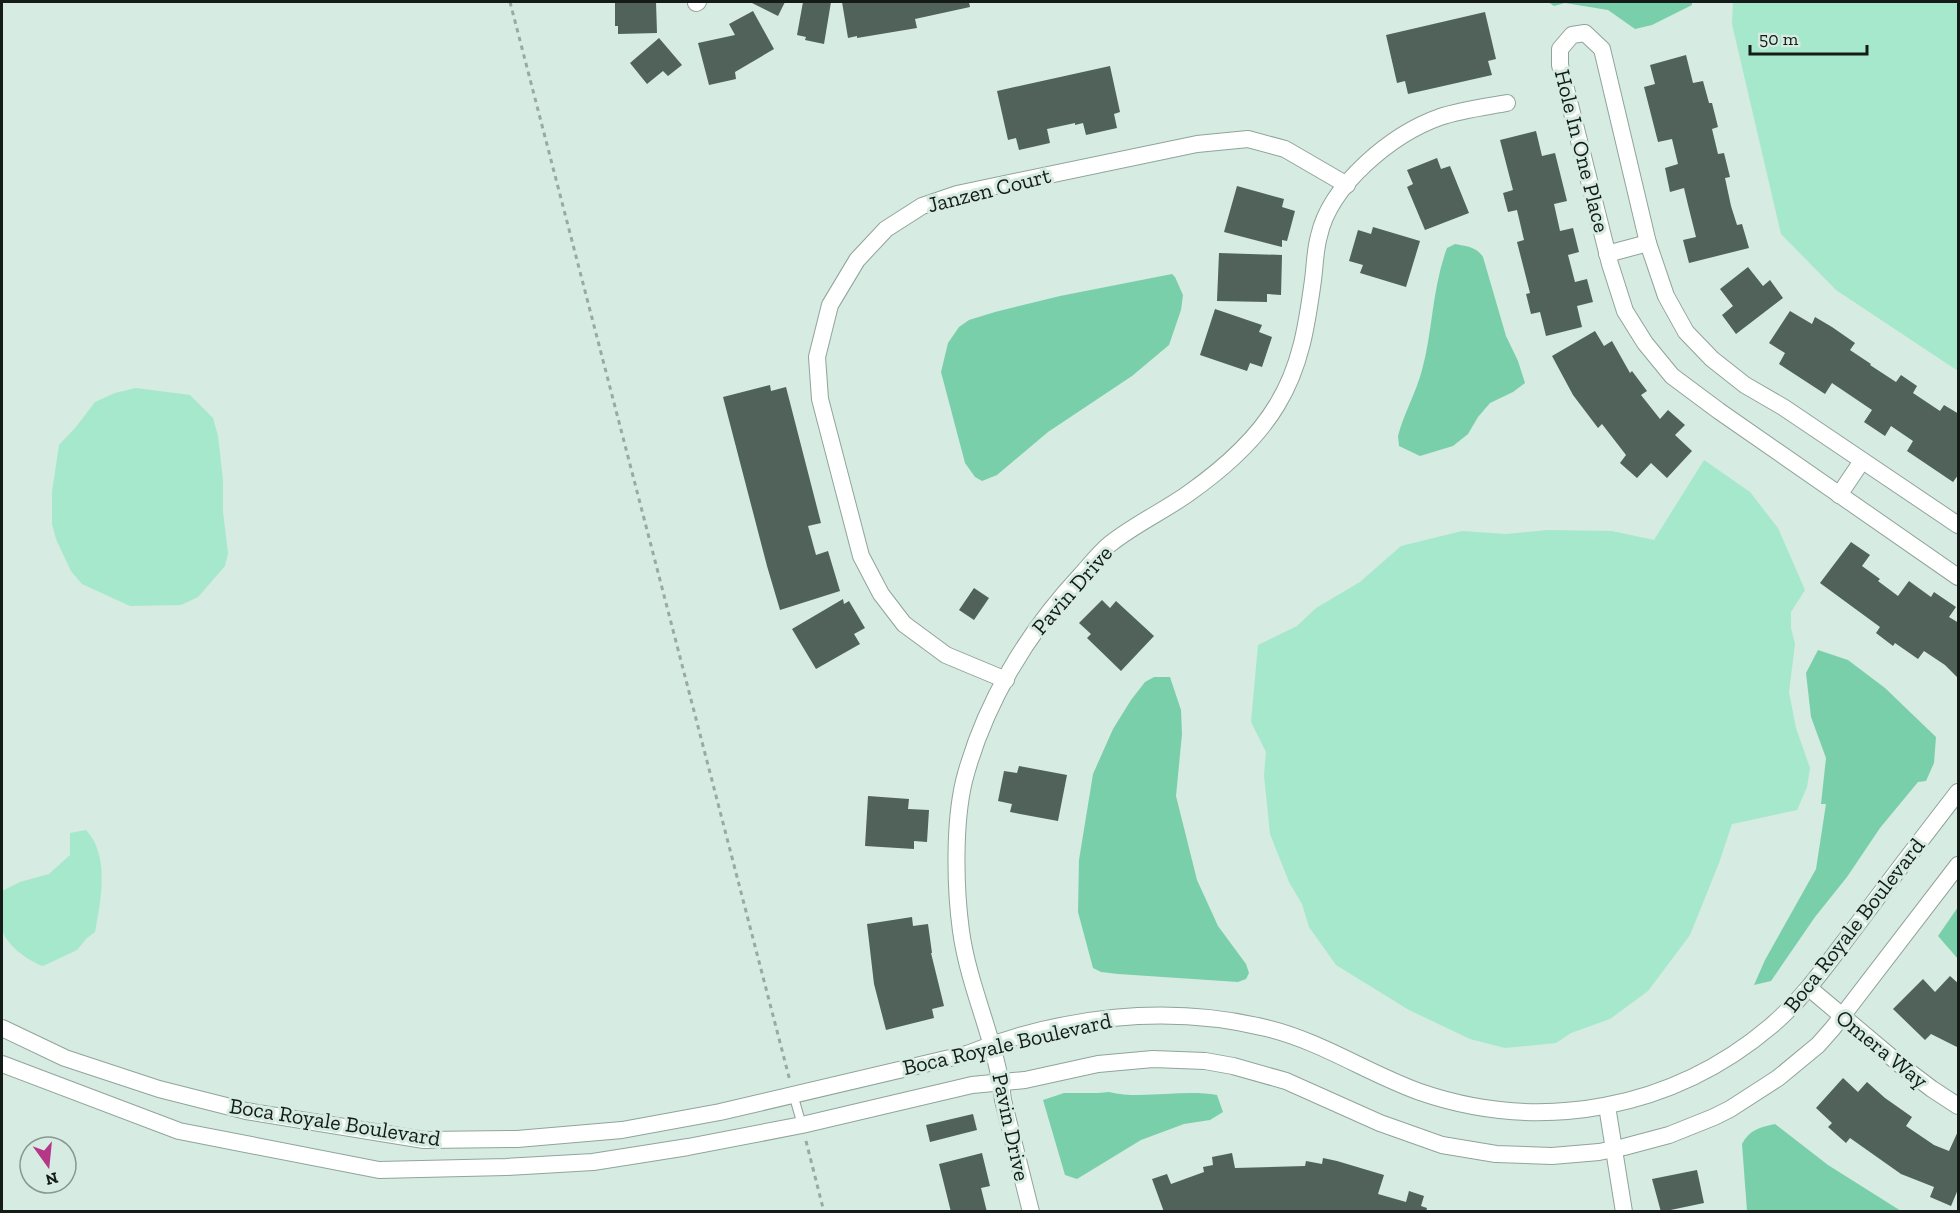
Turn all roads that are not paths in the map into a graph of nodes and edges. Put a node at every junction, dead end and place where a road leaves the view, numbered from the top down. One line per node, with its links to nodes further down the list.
1 (1507, 103): 2 (street, Pavin Drive)
2 (1347, 185): 9 (street, Pavin Drive); 9 (street, Janzen Court)
3 (1648, 243): 4 (street, Hole In One Place); 4 (street, Hole In One Place); 5 (street, Hole In One Place)
4 (1607, 254): 6 (street, Hole In One Place)
5 (1862, 460): 6 (street); 7 (street, Hole In One Place)
6 (1839, 495): 8 (street, Hole In One Place)
7 (1959, 525)
8 (1959, 577)
9 (1006, 680): 15 (street, Pavin Drive)
10 (1959, 792): 12 (street, Boca Royale Boulevard)
11 (1959, 865): 13 (street, Boca Royale Boulevard)
12 (1809, 988): 13 (street, Omera Way); 19 (street, Boca Royale Boulevard)
13 (1842, 1017): 20 (street, Omera Way); 22 (street, Boca Royale Boulevard)
14 (2, 1028): 18 (street, Boca Royale Boulevard)
15 (992, 1044): 17 (street, Pavin Drive); 18 (street, Boca Royale Boulevard); 19 (street, Boca Royale Boulevard)
16 (2, 1064): 21 (street, Boca Royale Boulevard)
17 (1001, 1082): 21 (street, Boca Royale Boulevard); 22 (street, Boca Royale Boulevard); 23 (street, Pavin Drive)
18 (793, 1094): 21 (lane)
19 (1607, 1106): 22 (street)
20 (1959, 1106)
21 (802, 1125)
22 (1614, 1149): 24 (street)
23 (1031, 1212)
24 (1624, 1212)

